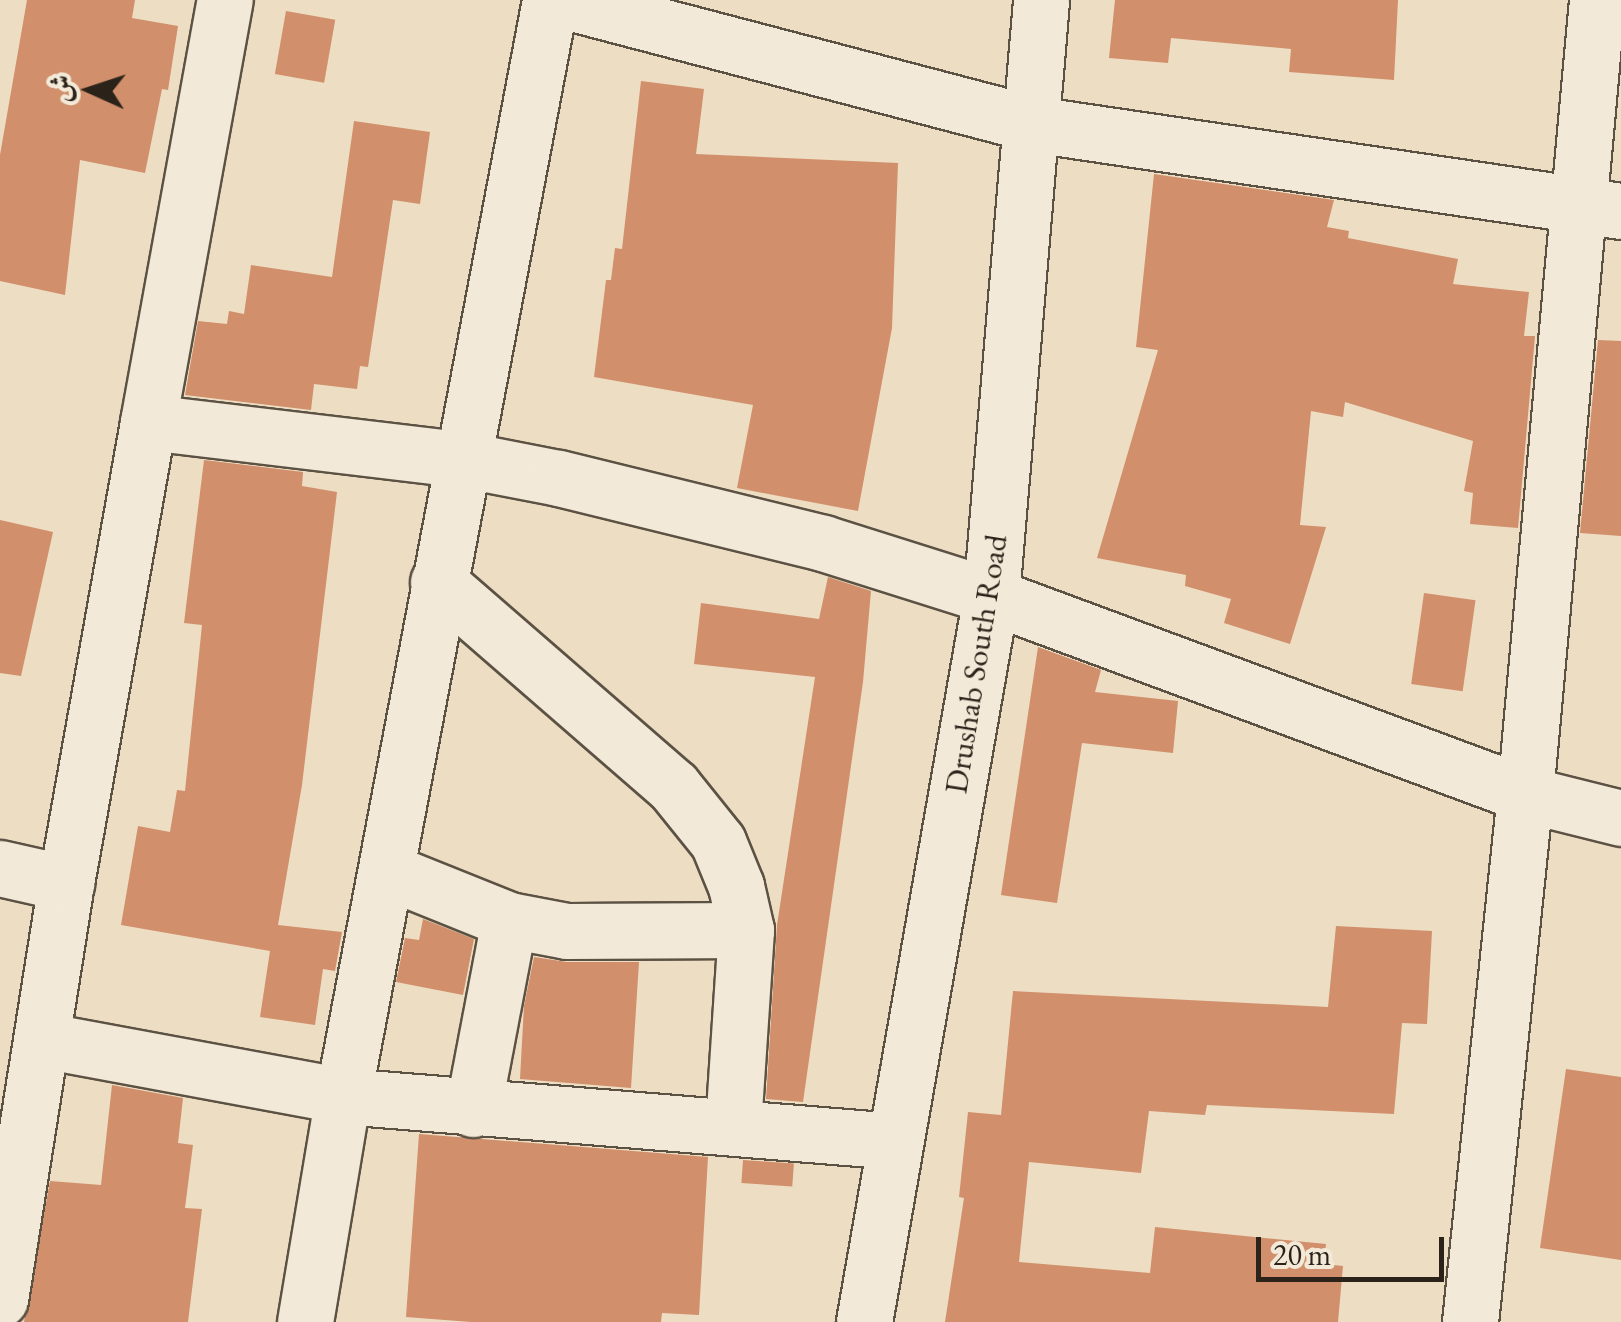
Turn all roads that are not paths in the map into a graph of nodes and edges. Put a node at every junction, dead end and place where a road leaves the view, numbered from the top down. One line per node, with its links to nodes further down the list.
1 (224, 0): 8 (street)
2 (550, 0): 9 (street)
3 (562, 0): 6 (street)
4 (1041, 0): 6 (street, Drushab South Road)
5 (1598, 0): 7 (street)
6 (1033, 124): 7 (street); 11 (street, Drushab South Road)
7 (1599, 208): 12 (street)
8 (148, 422): 9 (street); 16 (street)
9 (466, 460): 10 (street); 11 (street)
10 (438, 582): 15 (street); 18 (street)
11 (992, 596): 12 (street); 23 (street, Drushab South Road)
12 (1524, 794): 13 (street); 27 (street)
13 (1621, 818)
14 (0, 868): 16 (street)
15 (387, 871): 17 (street); 20 (street)
16 (66, 882): 19 (street)
17 (509, 920): 18 (street); 21 (street)
18 (746, 930): 22 (street)
19 (42, 1040): 20 (street); 24 (street)
20 (343, 1096): 21 (street); 25 (street)
21 (473, 1109): 22 (street)
22 (733, 1128): 23 (street)
23 (895, 1141): 26 (street, Drushab South Road)
24 (0, 1299)
25 (305, 1322)
26 (864, 1322)
27 (1470, 1322)

